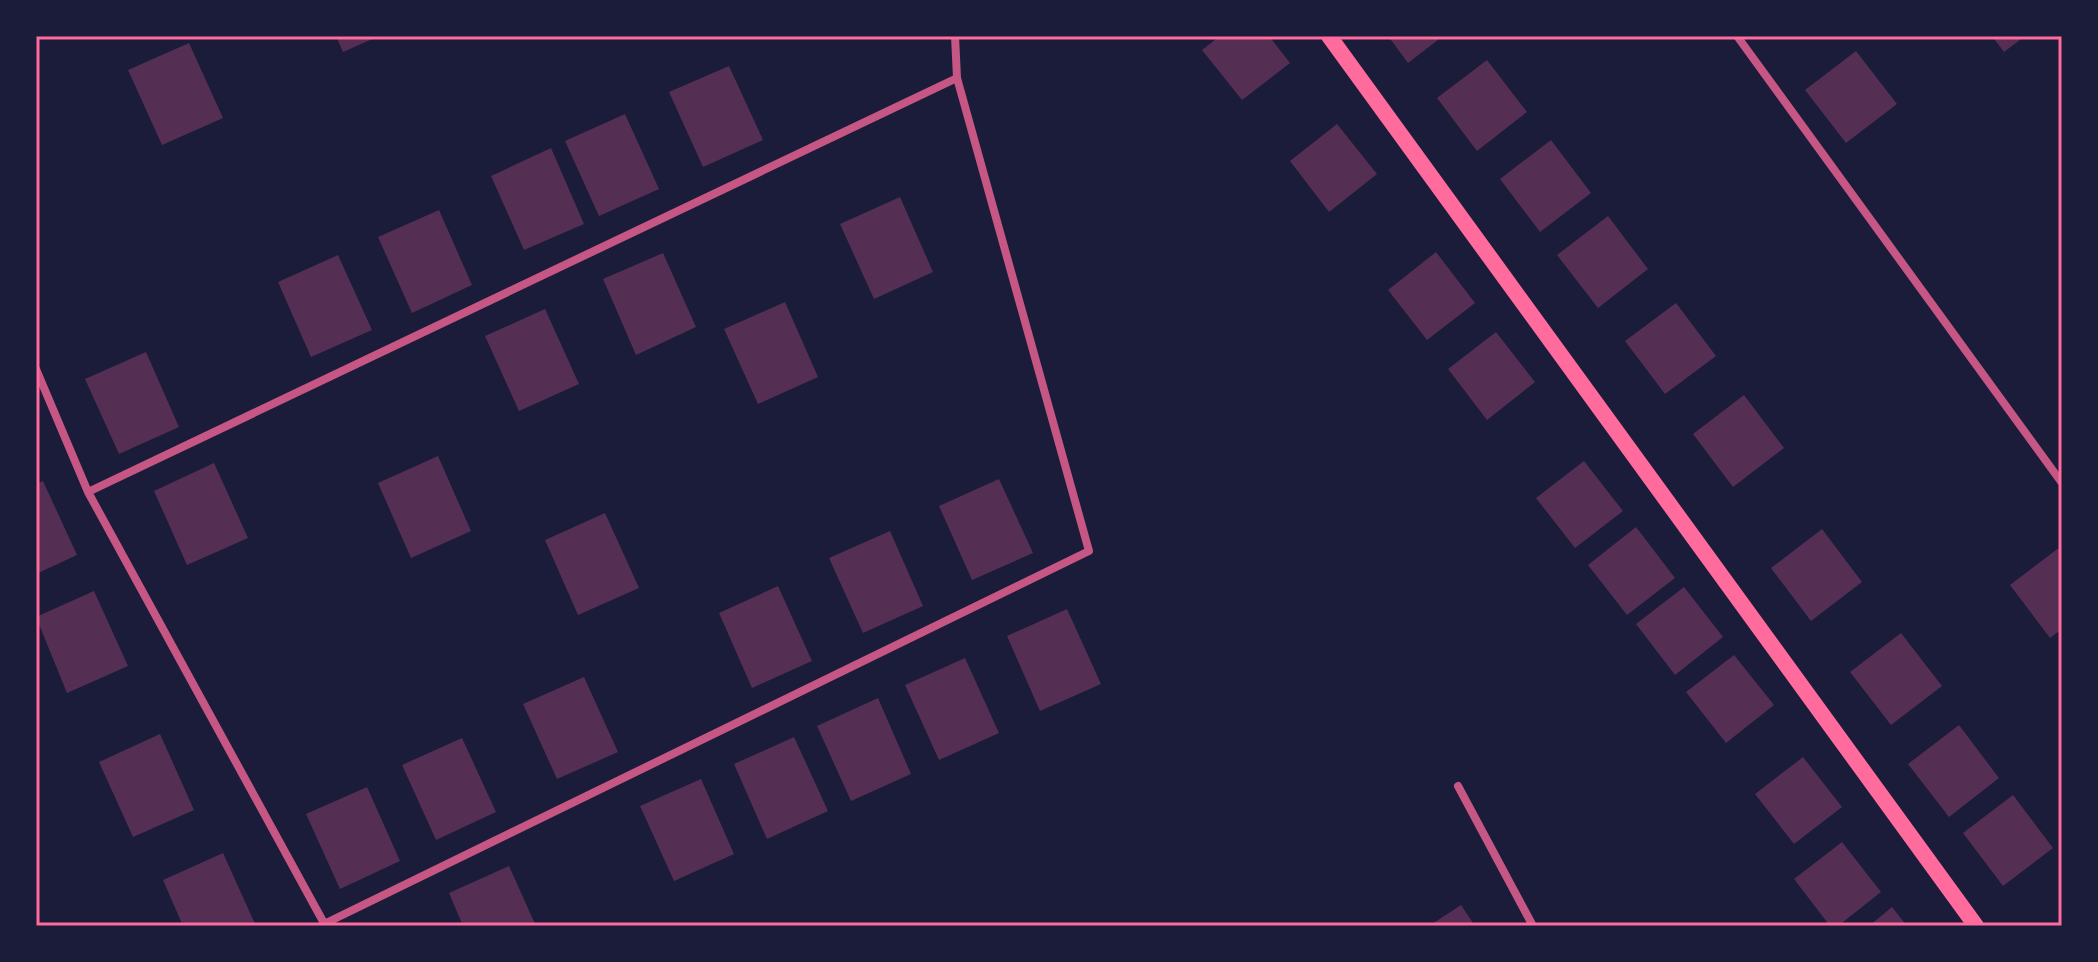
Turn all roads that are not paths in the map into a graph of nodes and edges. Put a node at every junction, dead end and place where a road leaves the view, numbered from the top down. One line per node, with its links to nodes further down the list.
1 (955, 36): 4 (street)
2 (1329, 36): 11 (main road)
3 (1737, 36): 6 (street)
4 (957, 78): 7 (street); 9 (street)
5 (36, 369): 7 (street)
6 (2062, 483)
7 (88, 492): 9 (street)
8 (1458, 786): 10 (street)
9 (325, 925)
10 (1533, 926)
11 (1976, 926)

